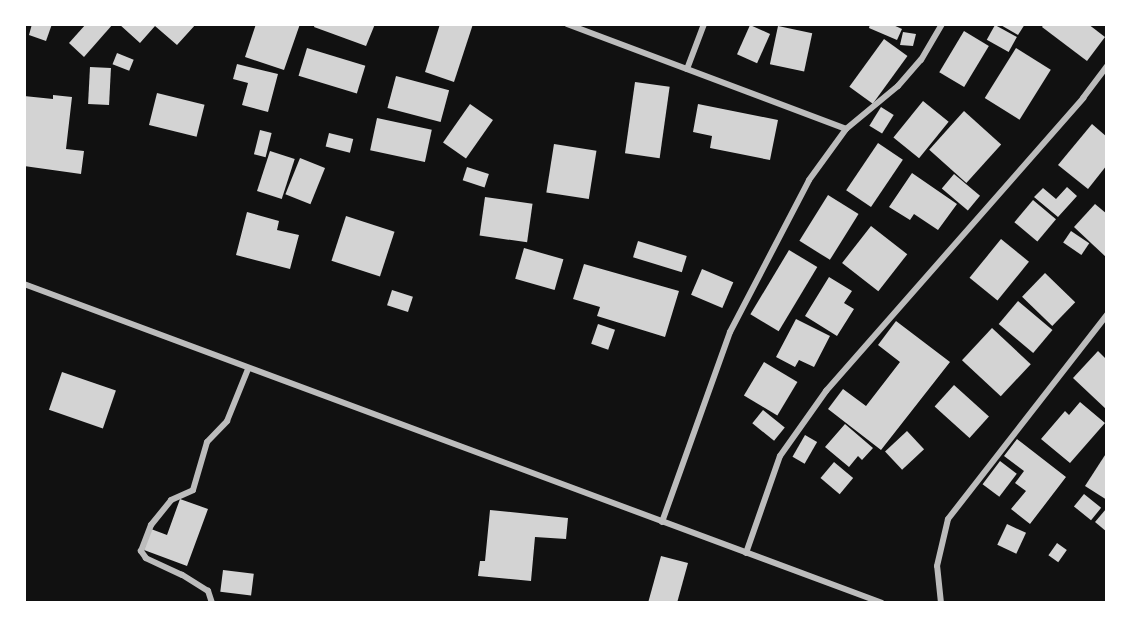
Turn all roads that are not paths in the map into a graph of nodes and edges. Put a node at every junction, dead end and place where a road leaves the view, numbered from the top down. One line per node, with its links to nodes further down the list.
1 (567, 24): 5 (street)
2 (704, 24): 5 (street)
3 (942, 24): 6 (street)
4 (1107, 66): 11 (street)
5 (687, 69): 6 (street)
6 (846, 129): 10 (street)
7 (24, 284): 9 (street)
8 (1107, 315): 14 (street)
9 (248, 369): 10 (street); 12 (street)
10 (662, 522): 11 (street)
11 (746, 553): 13 (street)
12 (212, 603)
13 (882, 603)
14 (941, 603)

